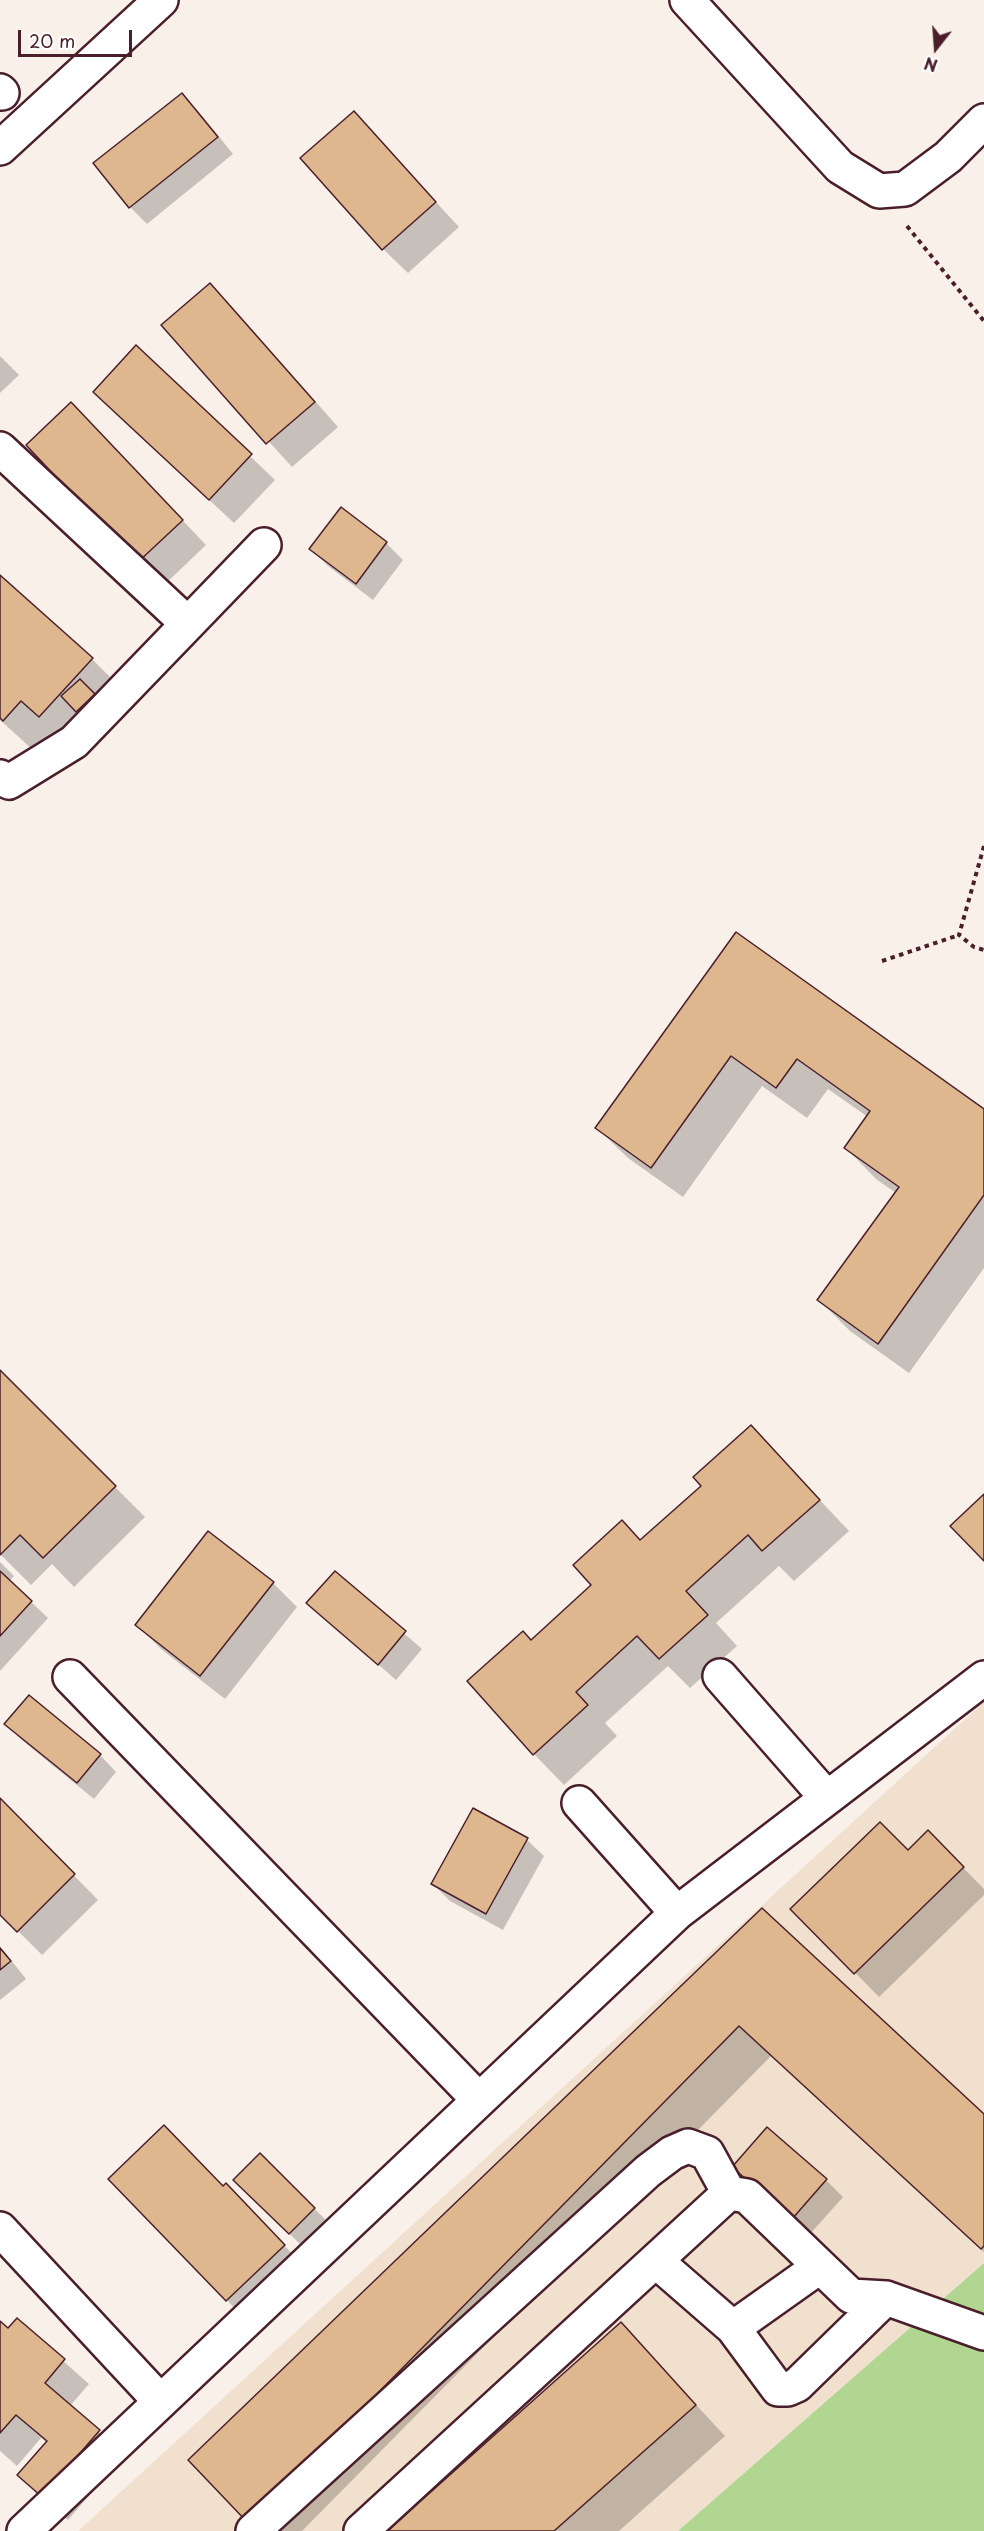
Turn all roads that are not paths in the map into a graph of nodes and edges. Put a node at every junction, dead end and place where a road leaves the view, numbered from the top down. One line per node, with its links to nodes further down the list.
1 (161, 0): 4 (street)
2 (687, 0): 3 (street)
3 (984, 121)
4 (0, 148)
5 (0, 449): 7 (street)
6 (264, 545): 7 (street)
7 (188, 624): 8 (street)
8 (0, 777)
9 (720, 1676): 12 (street)
10 (70, 1677): 15 (street)
11 (984, 1678): 12 (street)
12 (827, 1798): 14 (street)
13 (579, 1803): 14 (street)
14 (677, 1913): 15 (street)
15 (479, 2100): 23 (street)
16 (729, 2193): 18 (street); 19 (street); 25 (street)
17 (0, 2229): 23 (street)
18 (656, 2261): 21 (street); 26 (street)
19 (819, 2267): 20 (street); 21 (street)
20 (886, 2298): 21 (street); 22 (street)
21 (733, 2328)
22 (984, 2333)
23 (160, 2401): 24 (street)
24 (24, 2531)
25 (253, 2531)
26 (361, 2531)

